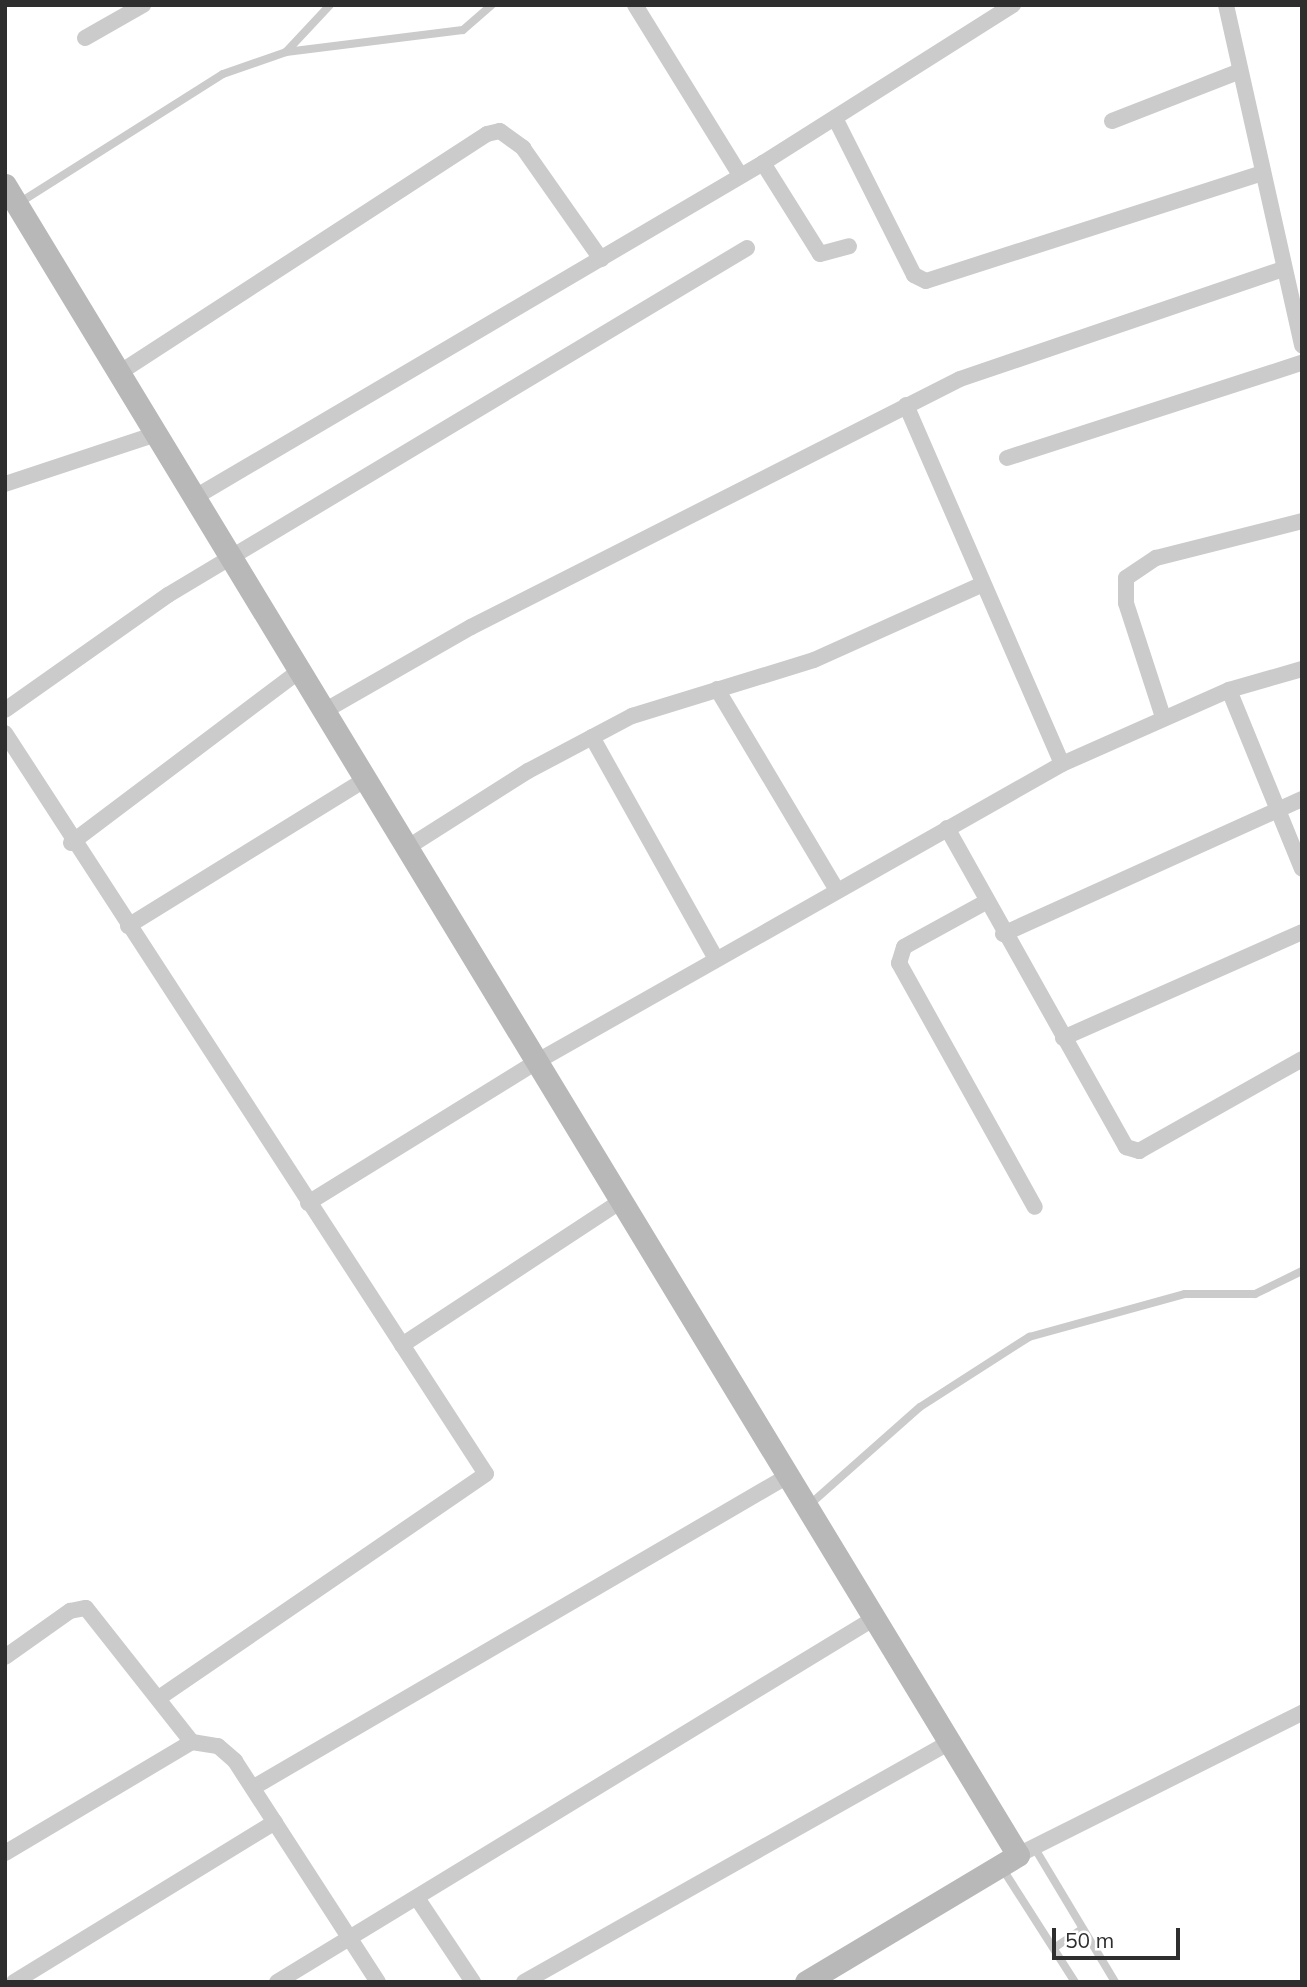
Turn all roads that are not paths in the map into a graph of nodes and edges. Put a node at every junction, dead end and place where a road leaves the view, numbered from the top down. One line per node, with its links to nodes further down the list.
1 (143, 5): 7 (street)
2 (330, 5): 8 (lane)
3 (492, 5): 8 (lane)
4 (635, 5): 14 (street)
5 (1013, 5): 10 (street)
6 (1226, 5): 9 (street)
7 (86, 38)
8 (286, 52): 15 (lane)
9 (1240, 71): 11 (street); 13 (street)
10 (835, 118): 12 (street); 13 (street)
11 (1112, 121)
12 (763, 163): 14 (street); 16 (street)
13 (1262, 173): 19 (street)
14 (740, 175): 18 (street)
15 (11, 195): 22 (street)
16 (849, 246)
17 (747, 248): 29 (street)
18 (601, 259): 22 (street); 27 (street)
19 (1284, 269): 20 (street); 23 (street)
20 (1302, 346)
21 (1302, 363): 25 (street)
22 (118, 373): 24 (street)
23 (906, 405): 30 (street); 36 (street)
24 (156, 433): 26 (street); 27 (street)
25 (1007, 458)
26 (5, 484)
27 (198, 496): 29 (street)
28 (1302, 521): 37 (street)
29 (235, 557): 31 (street); 35 (street)
30 (983, 584): 33 (street); 40 (street)
31 (302, 669): 36 (street); 45 (street)
32 (1302, 669): 34 (street)
33 (717, 689): 39 (street); 48 (street)
34 (1229, 690): 37 (street); 43 (street)
35 (5, 710)
36 (326, 710): 41 (street)
37 (1163, 717): 40 (street)
38 (5, 733): 45 (street)
39 (592, 737): 46 (street); 53 (street)
40 (1062, 764): 44 (street)
41 (366, 779): 46 (street); 50 (street)
42 (1302, 799): 43 (street)
43 (1277, 810): 47 (street); 52 (street)
44 (947, 828): 48 (street); 49 (street)
45 (71, 842): 50 (street)
46 (405, 849): 56 (street)
47 (1302, 869)
48 (838, 890): 53 (street)
49 (984, 903): 52 (street); 59 (street)
50 (128, 926): 58 (street)
51 (1302, 932): 54 (street)
52 (1003, 934): 54 (street)
53 (716, 959): 56 (street)
54 (1063, 1038): 55 (street)
55 (1302, 1059)
56 (536, 1062): 57 (street); 58 (street)
57 (621, 1201): 61 (street); 62 (street)
58 (308, 1203): 61 (street)
59 (1035, 1207)
60 (1302, 1271): 63 (lane)
61 (402, 1345): 66 (street)
62 (786, 1477): 63 (street); 70 (street)
63 (806, 1508): 64 (street)
64 (873, 1619): 69 (street); 74 (street)
65 (5, 1657): 66 (street)
66 (160, 1697): 68 (street)
67 (1302, 1713): 73 (street)
68 (192, 1742): 70 (street); 72 (street)
69 (949, 1743): 73 (street); 82 (street)
70 (254, 1787): 71 (street)
71 (275, 1822): 76 (street); 78 (street)
72 (5, 1853)
73 (1018, 1856): 75 (lane); 77 (lane); 83 (street)
74 (417, 1898): 76 (street); 81 (street)
75 (1082, 1930): 77 (lane); 85 (lane)
76 (354, 1939): 79 (street); 80 (street)
77 (1054, 1948): 84 (lane)
78 (14, 1982)
79 (277, 1982)
80 (378, 1982)
81 (472, 1982)
82 (524, 1982)
83 (806, 1982)
84 (1075, 1982)
85 (1115, 1982)

